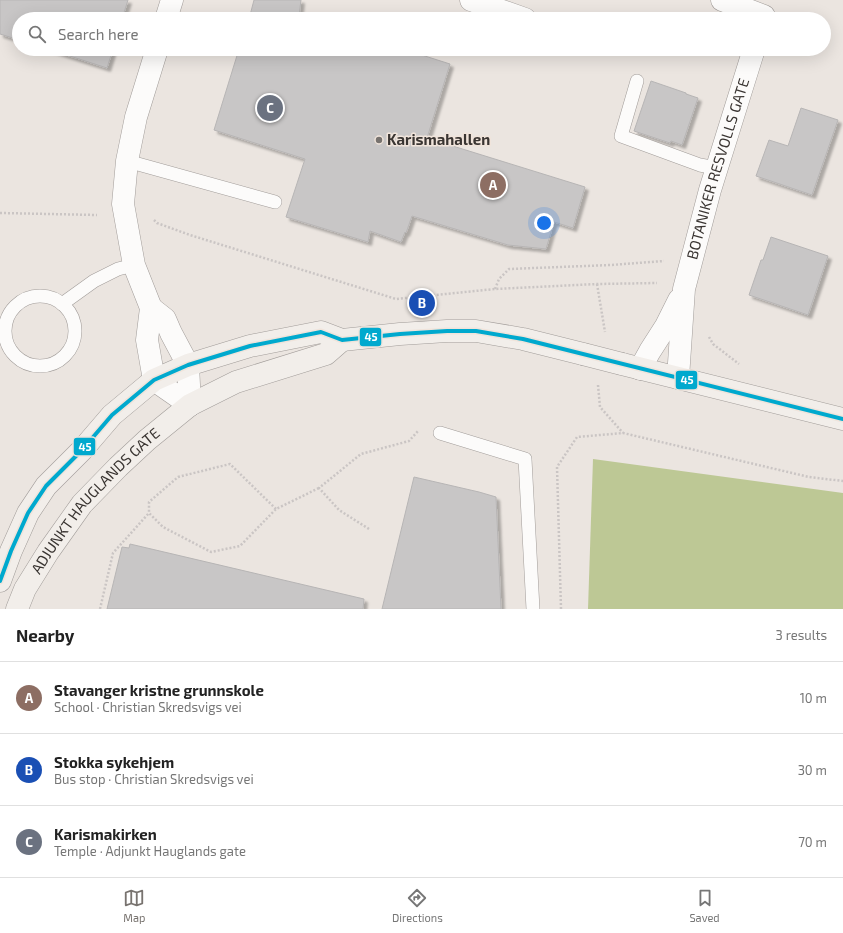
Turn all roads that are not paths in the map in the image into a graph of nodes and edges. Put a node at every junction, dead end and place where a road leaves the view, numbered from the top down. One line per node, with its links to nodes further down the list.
1 (172, 0): 4 (street)
2 (471, 0): 5 (street)
3 (722, 0): 6 (street)
4 (168, 12)
5 (505, 12)
6 (765, 12)
7 (155, 56): 10 (street)
8 (752, 56): 11 (street, BOTANIKER RESVOLLS GATE)
9 (637, 81): 11 (lane)
10 (127, 161): 12 (lane); 13 (street)
11 (716, 168): 14 (street, BOTANIKER RESVOLLS GATE)
12 (276, 202)
13 (134, 265): 15 (lane); 16 (street)
14 (684, 289): 19 (street, BOTANIKER RESVOLLS GATE); 20 (street, BOTANIKER RESVOLLS GATE)
15 (62, 304): 15 (lane)
16 (150, 308): 18 (street); 21 (street)
17 (342, 340): 18 (main road); 19 (main road, bridge); 22 (main road, ADJUNKT HAUGLANDS GATE)
18 (188, 365): 21 (main road); 22 (street)
19 (631, 366): 20 (main road)
20 (678, 378): 23 (main road)
21 (154, 380): 22 (street); 25 (main road)
22 (190, 405): 26 (main road, ADJUNKT HAUGLANDS GATE)
23 (843, 419)
24 (440, 433): 27 (lane)
25 (0, 581)
26 (17, 609)
27 (533, 609)

